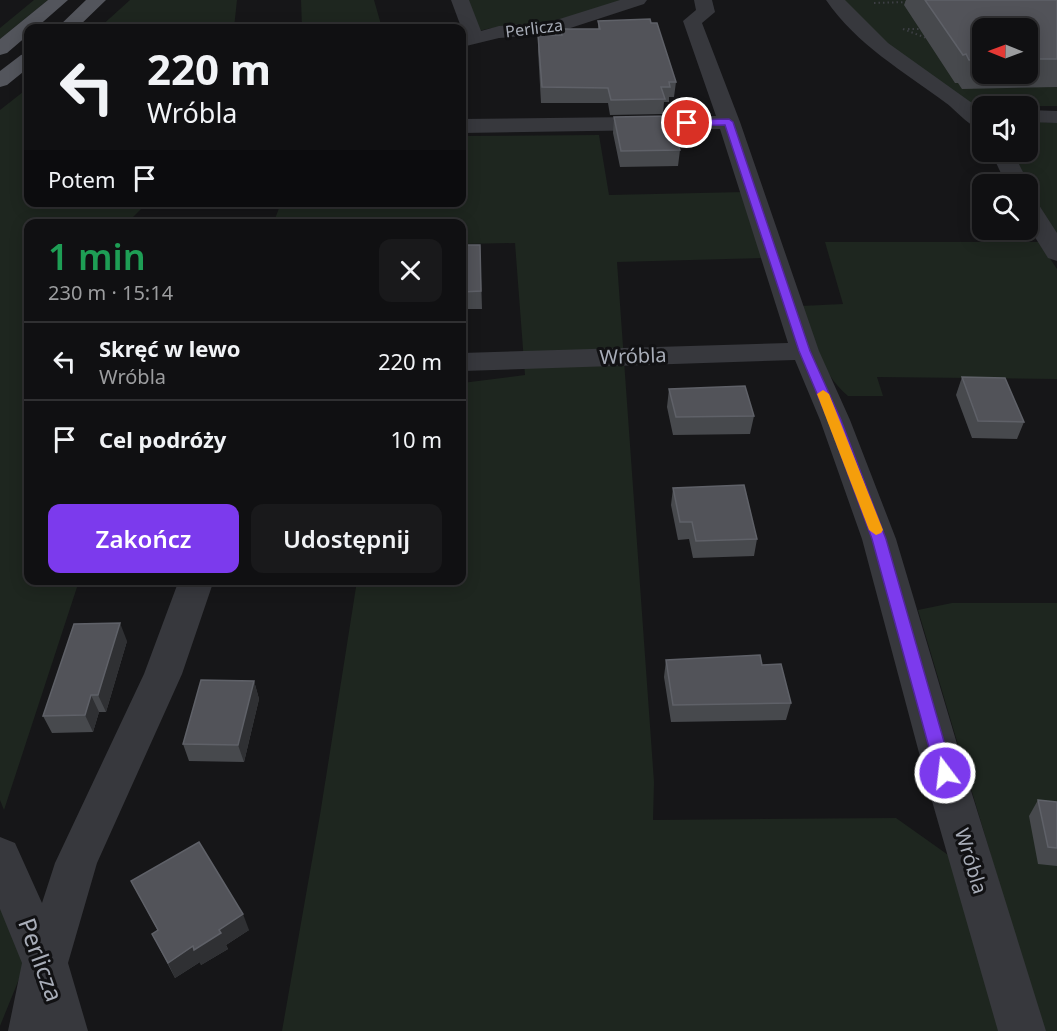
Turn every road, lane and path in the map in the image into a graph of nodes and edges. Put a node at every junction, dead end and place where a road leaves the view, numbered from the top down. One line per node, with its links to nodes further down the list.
1 (59, 0): 9 (main road)
2 (97, 0): 10 (main road)
3 (460, 0): 11 (street)
4 (638, 0): 16 (street, Perlicza)
5 (703, 0): 24 (street, Wróbla)
6 (835, 0): 21 (street)
7 (910, 2): 8 (path)
8 (864, 3)
9 (30, 24)
10 (70, 24)
11 (465, 24)
12 (24, 28): 18 (main road)
13 (896, 29): 14 (path)
14 (908, 29): 15 (path); 17 (path)
15 (930, 29)
16 (468, 39)
17 (938, 43)
18 (0, 48)
19 (24, 62): 20 (main road)
20 (0, 81)
21 (972, 112)
22 (1038, 116): 23 (street)
23 (1057, 117)
24 (729, 122): 25 (street); 28 (street, Wróbla)
25 (466, 126)
26 (1038, 223): 27 (street)
27 (1057, 253)
28 (805, 351): 29 (street, Wróbla); 35 (street, Wróbla)
29 (466, 362)
30 (195, 585): 32 (street)
31 (0, 857): 32 (street, Perlicza)
32 (45, 963): 33 (street); 34 (street, Perlicza)
33 (32, 1031)
34 (64, 1031)
35 (1022, 1031)

